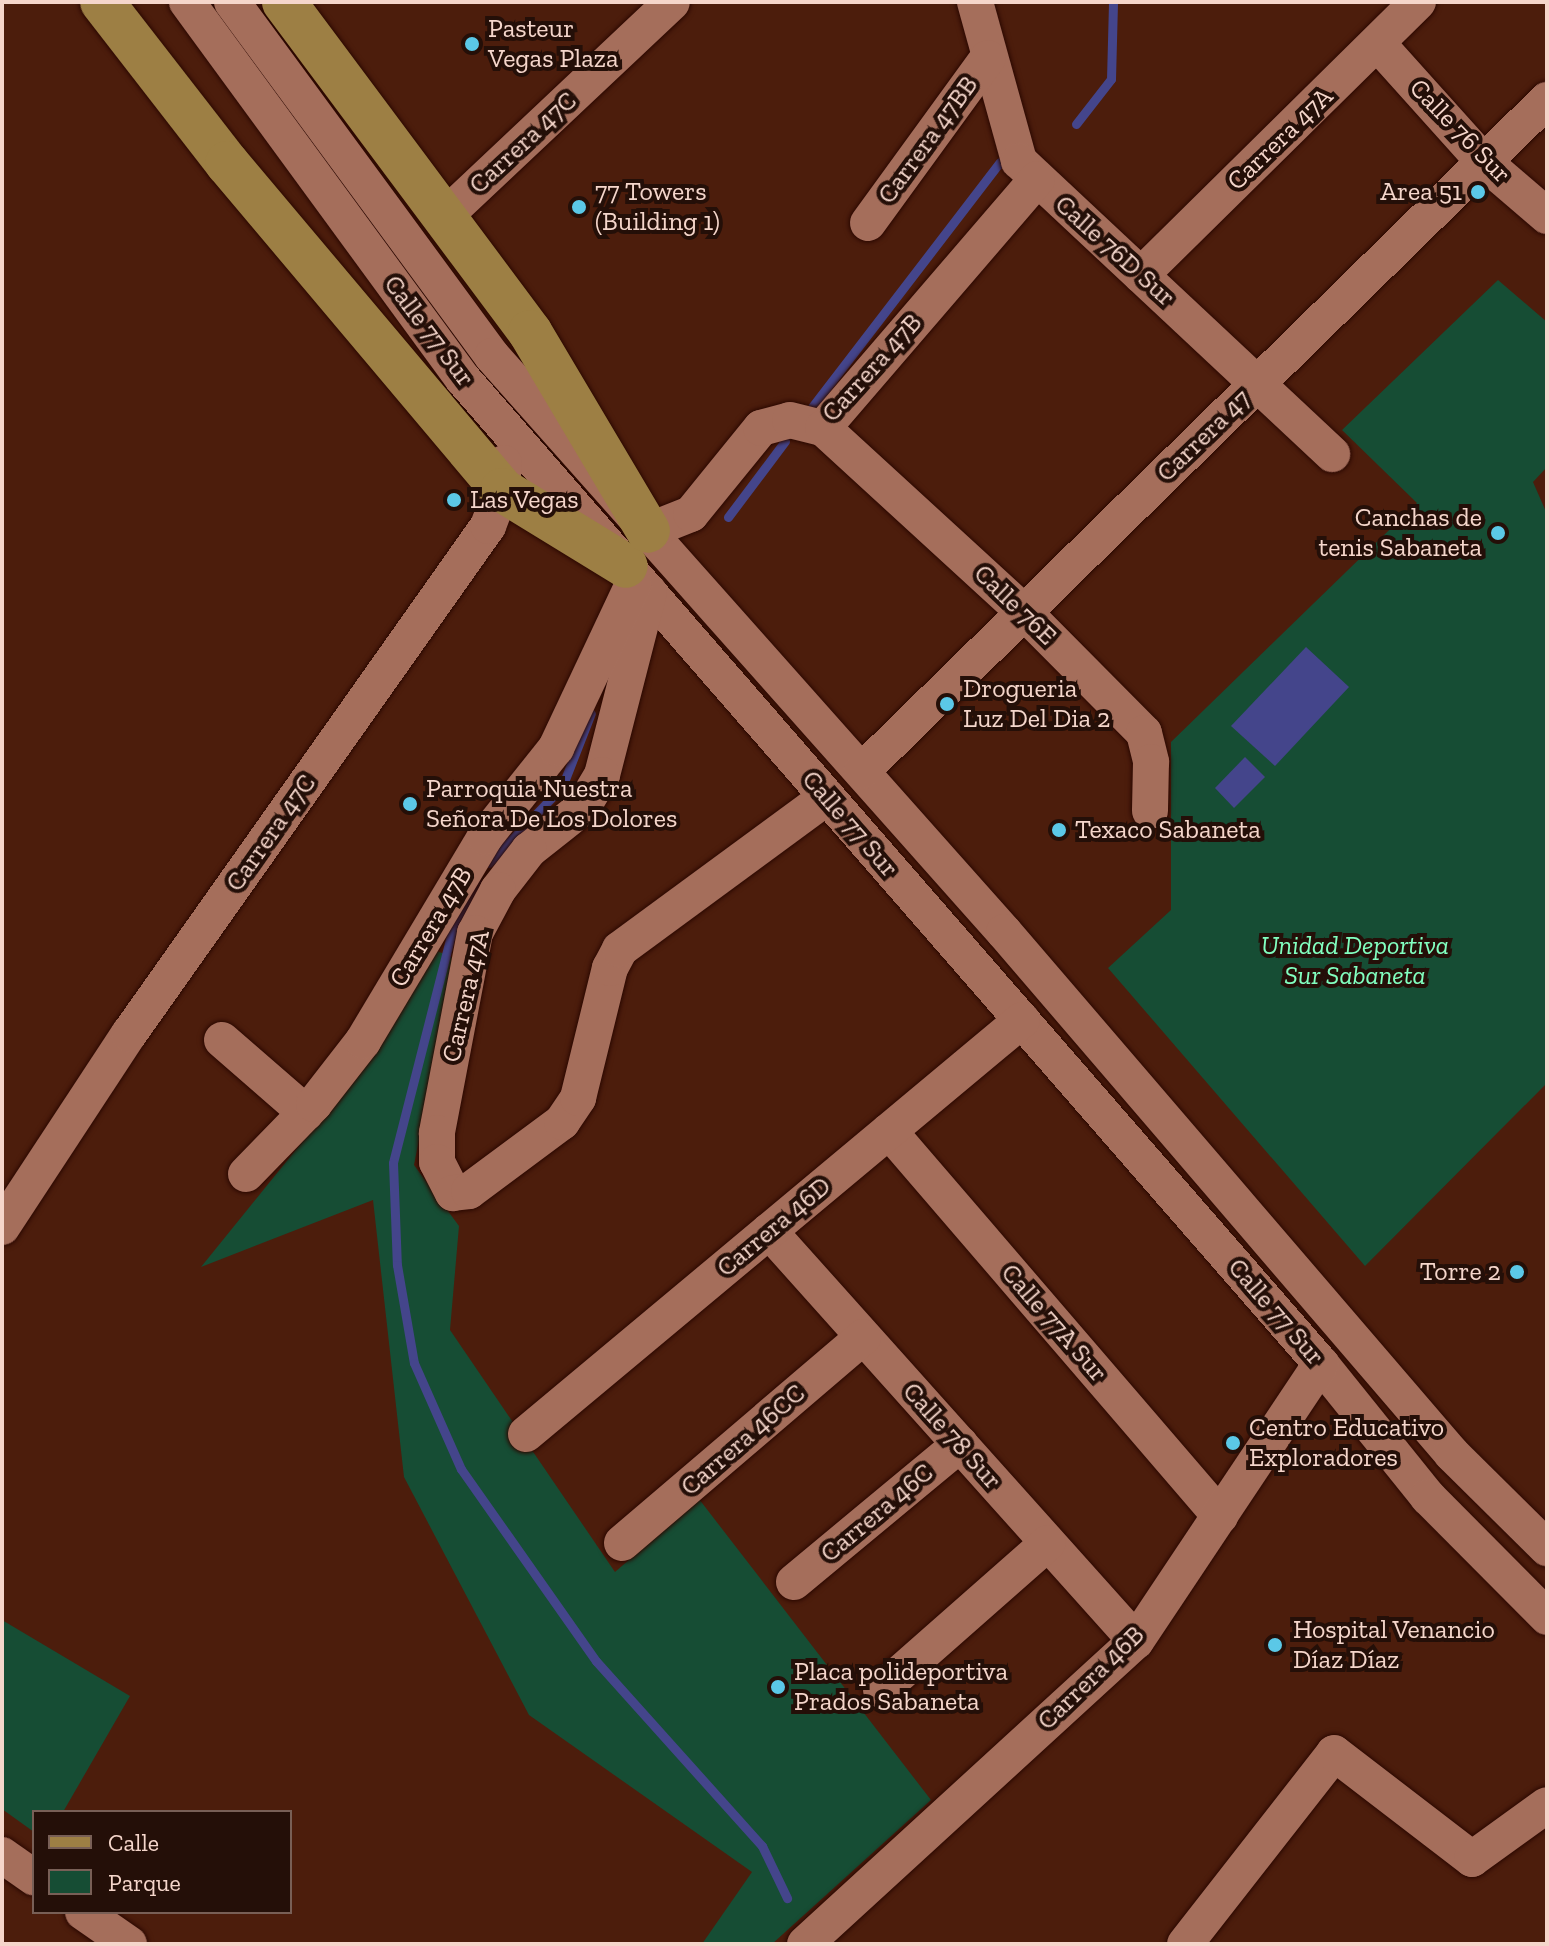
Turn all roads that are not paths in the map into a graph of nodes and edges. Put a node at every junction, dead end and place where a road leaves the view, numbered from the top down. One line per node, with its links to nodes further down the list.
1 (187, 2): 18 (street, Calle 77 Sur)
2 (232, 2): 22 (street, Calle 77 Sur)
3 (284, 2): 14 (main road)
4 (672, 2): 14 (street, Carrera 47C)
5 (975, 2): 9 (street, Calle 76D Sur)
6 (1418, 2): 8 (street, Carrera 47A)
7 (104, 4): 21 (main road)
8 (1378, 44): 11 (street, Calle 76 Sur); 16 (street, Carrera 47A)
9 (988, 58): 12 (street, Calle 76D Sur); 15 (street, Carrera 47BB)
10 (1547, 100): 11 (street, Carrera 47)
11 (1484, 162): 13 (street, Calle 76 Sur); 17 (street, Carrera 47)
12 (1037, 179): 16 (street, Calle 76D Sur); 19 (street, Carrera 47B)
13 (1547, 216)
14 (444, 217): 22 (main road)
15 (868, 223)
16 (1141, 275): 17 (street, Calle 76D Sur)
17 (1259, 382): 20 (street, Calle 76D Sur); 23 (street, Carrera 47)
18 (505, 427): 21 (street, Carrera 47C); 22 (street, Calle 77 Sur)
19 (823, 428): 22 (street, Carrera 47B); 23 (street, Calle 76E)
20 (1332, 454)
21 (502, 490): 22 (main road); 32 (street, Carrera 47C)
22 (640, 567): 24 (street, Calle 77 Sur); 25 (street, Calle 77 Sur); 25 (street, Carrera 47A); 29 (street, Carrera 47B)
23 (1024, 612): 24 (street, Carrera 47); 26 (street, Calle 76E)
24 (862, 771): 41 (street, Calle 77 Sur)
25 (827, 797): 27 (street, Calle 77 Sur)
26 (1150, 811)
27 (1022, 1020): 30 (street, Carrera 46D); 35 (street, Calle 77 Sur)
28 (222, 1040): 29 (street)
29 (306, 1113): 31 (street, Carrera 47B)
30 (889, 1131): 33 (street, Carrera 46D); 38 (street, Calle 77A Sur)
31 (246, 1174)
32 (2, 1227)
33 (769, 1231): 34 (street, Calle 78 Sur); 36 (street, Carrera 46D)
34 (863, 1337): 37 (street, Calle 78 Sur); 39 (street, Carrera 46CC)
35 (1321, 1364): 38 (street, Carrera 46B); 43 (street, Calle 77 Sur)
36 (526, 1434)
37 (960, 1444): 40 (street, Calle 78 Sur); 42 (street, Carrera 46C)
38 (1220, 1516): 44 (street, Carrera 46B)
39 (622, 1543)
40 (1048, 1543): 44 (street, Calle 78 Sur); 45 (street)
41 (1547, 1548)
42 (794, 1582)
43 (1547, 1617)
44 (1136, 1641): 51 (street, Carrera 46B)
45 (881, 1690)
46 (1547, 1805): 52 (street)
47 (2, 1855): 48 (street)
48 (32, 1876)
49 (86, 1914): 50 (street)
50 (129, 1944)
51 (805, 1944)
52 (1185, 1944)

